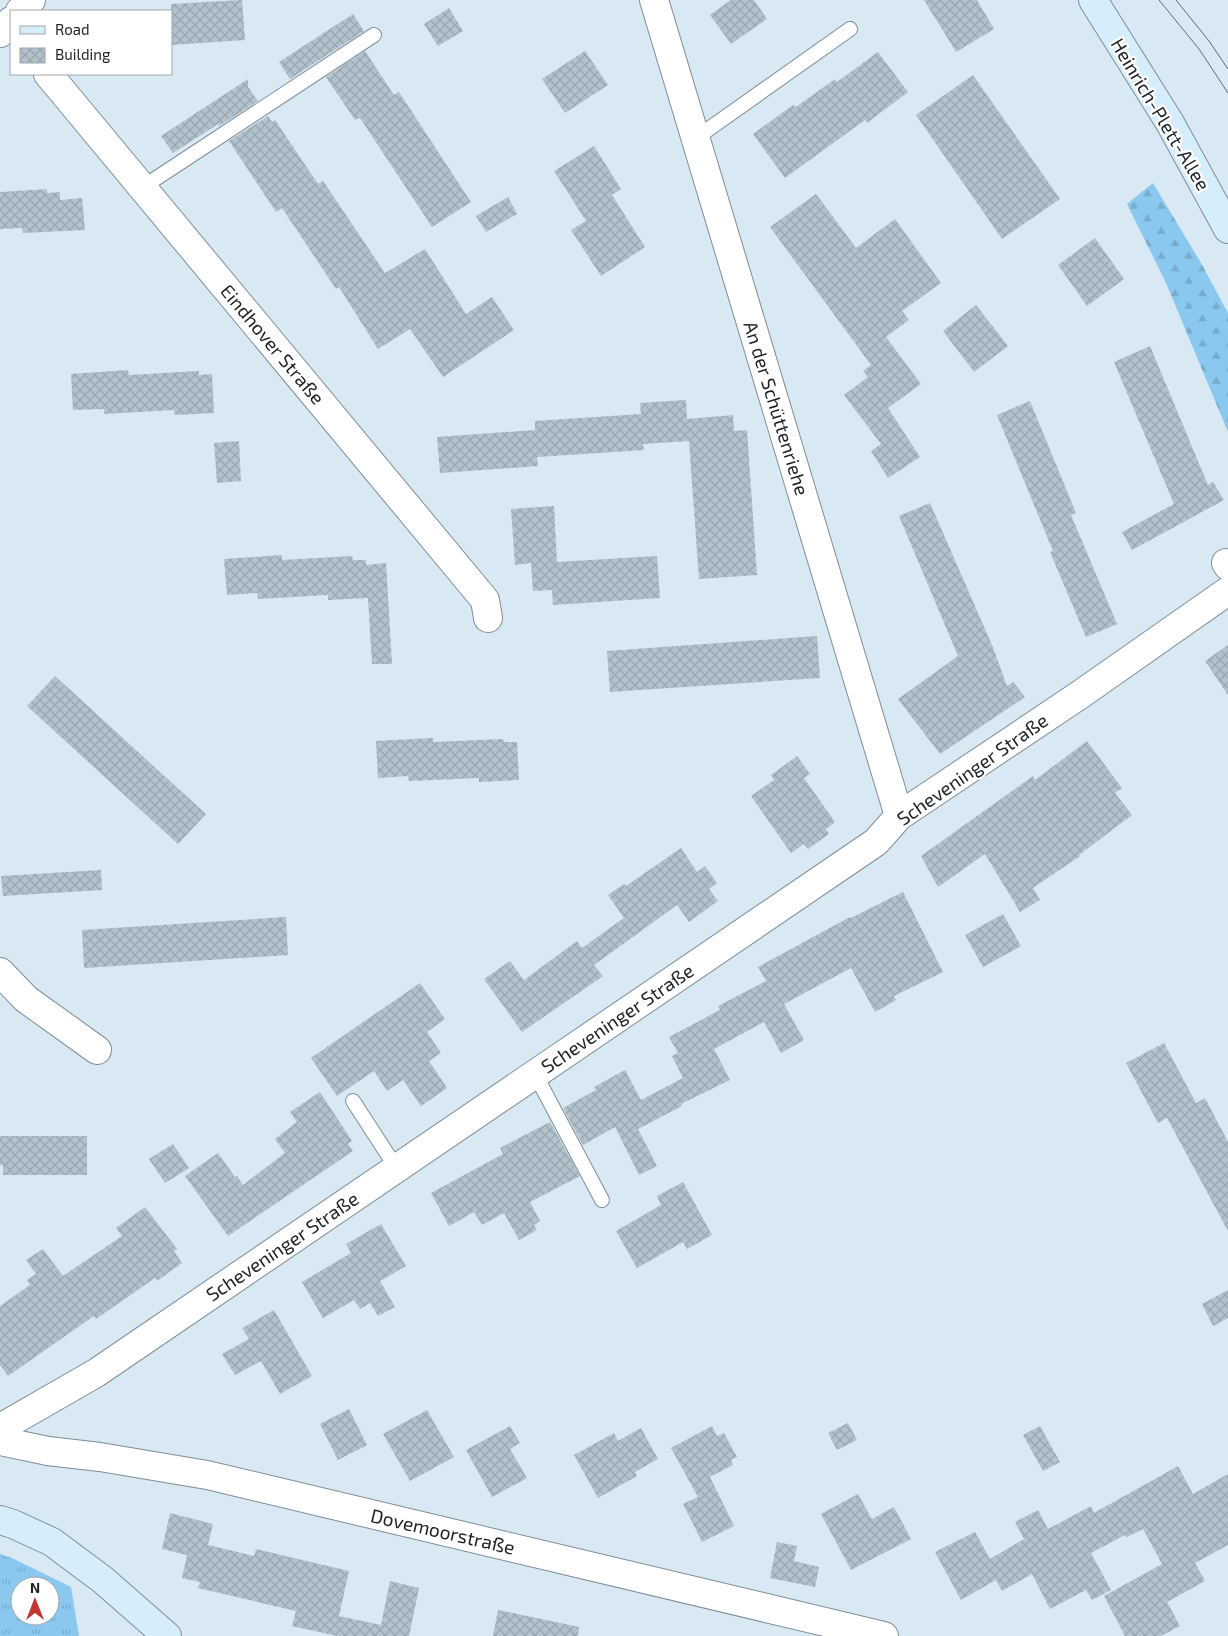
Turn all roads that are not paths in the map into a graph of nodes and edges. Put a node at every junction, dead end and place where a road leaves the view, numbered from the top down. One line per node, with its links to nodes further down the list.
1 (31, 0): 4 (street)
2 (654, 0): 8 (street, An der Schüttenriehe)
3 (1093, 0): 10 (main road, Heinrich-Plett-Allee)
4 (22, 10)
5 (850, 29): 8 (lane)
6 (374, 35): 9 (lane)
7 (49, 75): 9 (street, Eindhover Straße)
8 (696, 138): 13 (street, An der Schüttenriehe)
9 (143, 187): 12 (street, Eindhover Straße)
10 (1228, 229)
11 (1228, 591): 13 (street, Scheveninger Straße)
12 (488, 618)
13 (899, 816): 16 (street, Scheveninger Straße)
14 (0, 972): 15 (street)
15 (96, 1050)
16 (535, 1074): 18 (street, Scheveninger Straße); 19 (lane)
17 (353, 1100): 18 (lane)
18 (397, 1169): 20 (street, Scheveninger Straße)
19 (602, 1200)
20 (0, 1435)
21 (0, 1441): 23 (street, Dovemoorstraße)
22 (0, 1520): 24 (main road)
23 (874, 1635)
24 (167, 1636)

